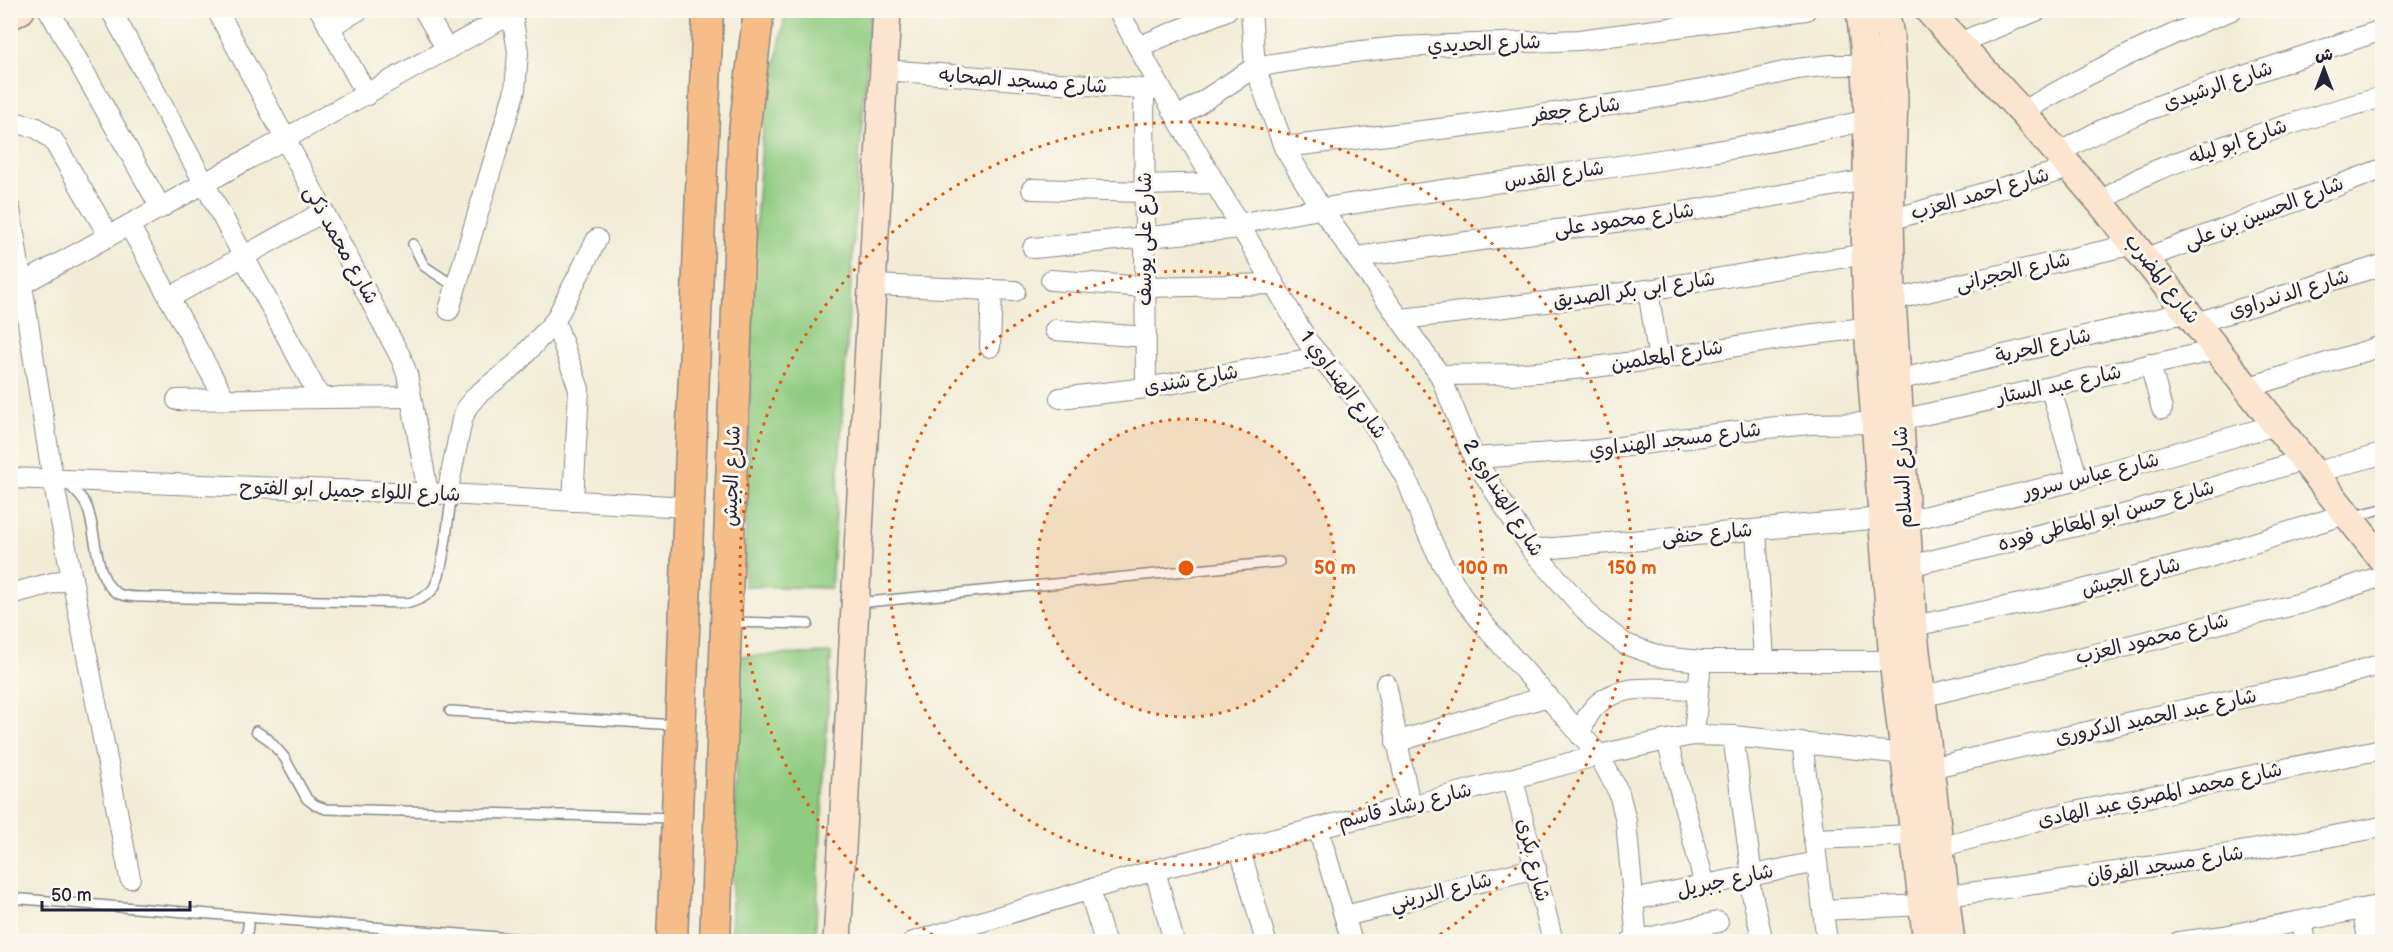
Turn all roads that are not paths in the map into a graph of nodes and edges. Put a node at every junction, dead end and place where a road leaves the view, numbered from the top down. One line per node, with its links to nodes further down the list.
1 (21, 10): 19 (street)
2 (49, 10): 49 (street)
3 (111, 10): 44 (street)
4 (217, 10): 38 (street, شارع محمد ذكى)
5 (359, 10): 20 (street)
6 (424, 10): 27 (street)
7 (759, 10): 24 (main road, شارع الجيش)
8 (887, 10): 30 (street)
9 (1118, 10): 26 (street, شارع الهنداوي 1)
10 (1227, 10): 21 (street)
11 (1251, 10): 29 (street, شارع الهنداوي 2)
12 (1806, 10): 29 (street, شارع الحديدي)
13 (1860, 10): 28 (street, شارع السلام)
14 (1885, 10): 42 (street, شارع السلام)
15 (1928, 10): 25 (street, شارع المضرب)
16 (2038, 10): 25 (street)
17 (2232, 10): 34 (street)
18 (516, 12): 27 (street); 70 (street)
19 (10, 16)
20 (325, 19): 32 (street)
21 (1187, 19): 26 (street)
22 (708, 23): 24 (main road); 110 (main road)
23 (2382, 30): 40 (street, شارع الرشيدى)
24 (756, 40): 123 (main road, شارع الجيش)
25 (1959, 43): 34 (street, شارع المضرب)
26 (1138, 47): 31 (street, شارع الهنداوي 1)
27 (447, 50): 32 (street)
28 (1866, 65): 36 (street, شارع السلام); 39 (street, شارع جعفر)
29 (1255, 67): 35 (street, شارع الحديدي); 39 (street, شارع الهنداوي 2)
30 (884, 70): 31 (street, شارع مسجد الصحابه); 69 (street)
31 (1153, 90): 35 (street, شارع الهنداوي 1); 45 (street, شارع على يوسف)
32 (367, 95): 38 (street)
33 (2382, 97): 47 (street, شارع ابو ليله)
34 (2022, 112): 40 (street, شارع المضرب)
35 (1177, 118): 43 (street, شارع الهنداوي 1)
36 (1868, 120): 42 (street, شارع السلام); 48 (street, شارع القدس)
37 (10, 125): 55 (street)
38 (284, 140): 44 (street); 51 (street, شارع محمد ذكى)
39 (1284, 147): 48 (street, شارع الهنداوي 2)
40 (2064, 161): 47 (street, شارع المضرب); 52 (street, شارع احمد العزب)
41 (2382, 169): 61 (street, شارع الحسين بن على)
42 (1879, 178): 52 (street, شارع السلام); 62 (street, شارع السلام); 64 (street, شارع محمود على)
43 (1215, 183): 45 (street); 54 (street, شارع الهنداوي 1)
44 (205, 184): 49 (street); 63 (street)
45 (1145, 188): 46 (street); 56 (street, شارع على يوسف)
46 (1032, 189)
47 (2101, 203): 61 (street, شارع المضرب)
48 (1320, 207): 54 (street, شارع القدس); 64 (street, شارع الهنداوي 2)
49 (161, 208): 53 (street)
50 (10, 209): 59 (street)
51 (323, 212): 63 (street); 94 (street, شارع محمد ذكى)
52 (1890, 220): 77 (street, شارع السلام)
53 (129, 225): 55 (street); 75 (street)
54 (1240, 226): 56 (street, شارع القدس); 68 (street, شارع الهنداوي 1)
55 (109, 236): 67 (street)
56 (1145, 237): 60 (street, شارع القدس); 71 (street, شارع على يوسف)
57 (597, 239): 80 (street)
58 (412, 244): 70 (lane)
59 (14, 248): 67 (street)
60 (1033, 248)
61 (2140, 251): 77 (street, شارع الحجرانى); 78 (street, شارع المضرب)
62 (1865, 254): 73 (street, شارع ابى بكر الصديق); 77 (street, شارع السلام)
63 (244, 255): 75 (street); 95 (street)
64 (1356, 257): 79 (street, شارع الهنداوي 2)
65 (2382, 265): 78 (street, شارع الدندراوى)
66 (1051, 280): 71 (street)
67 (22, 284): 107 (street)
68 (1274, 284): 71 (street); 86 (street, شارع الهنداوي 1)
69 (873, 285): 72 (street); 122 (street)
70 (456, 287): 76 (street)
71 (1146, 287): 82 (street, شارع على يوسف)
72 (992, 290): 74 (street); 84 (street)
73 (1648, 290): 79 (street, شارع ابى بكر الصديق); 87 (street)
74 (1015, 291)
75 (168, 298): 97 (street)
76 (449, 310)
77 (1884, 317): 87 (street, شارع المعلمين); 90 (street, شارع السلام); 100 (street, شارع السلام)
78 (2192, 317): 85 (street, شارع المضرب); 90 (street, شارع الحرية)
79 (1401, 319): 89 (street, شارع الهنداوي 2)
80 (555, 321): 108 (street); 109 (street)
81 (1055, 330): 82 (street)
82 (1146, 337): 92 (street, شارع على يوسف)
83 (2382, 346): 93 (street)
84 (990, 347)
85 (2217, 350): 88 (street, شارع عبد الستار); 93 (street, شارع المضرب)
86 (1320, 357): 92 (street, شارع شندى); 132 (street, شارع الهنداوي 1)
87 (1659, 359): 89 (street, شارع المعلمين)
88 (2150, 364): 91 (street, شارع عبد الستار); 99 (street)
89 (1440, 375): 103 (street, شارع الهنداوي 2)
90 (1897, 380): 100 (street, شارع السلام)
91 (2050, 387): 100 (street, شارع عبد الستار); 106 (street)
92 (1146, 388): 96 (street, شارع شندى)
93 (2246, 388): 101 (street, شارع المضرب)
94 (411, 397): 95 (street); 108 (street, شارع محمد ذكى)
95 (320, 398): 97 (street)
96 (1060, 398)
97 (225, 399): 98 (street)
98 (177, 400)
99 (2162, 409)
100 (1888, 421): 103 (street, شارع مسجد الهنداوي); 113 (street, شارع السلام)
101 (2276, 425): 104 (street, شارع المضرب); 106 (street, شارع عباس سرور)
102 (2382, 454): 104 (street, شارع حسن ابو المعاطى فوده)
103 (1474, 458): 115 (street, شارع الهنداوي 2)
104 (2308, 467): 112 (street, شارع المضرب); 118 (street, شارع حسن ابو المعاطى فوده)
105 (10, 478): 107 (street, شارع اللواء جميل ابو الفتوح)
106 (2078, 480): 113 (street, شارع عباس سرور)
107 (59, 481): 108 (street, شارع اللواء جميل ابو الفتوح); 108 (lane); 120 (street)
108 (442, 494): 109 (street, شارع اللواء جميل ابو الفتوح)
109 (573, 501): 110 (street, شارع اللواء جميل ابو الفتوح)
110 (689, 507): 135 (main road)
111 (2382, 509): 112 (lane)
112 (2348, 516): 116 (street, شارع المضرب); 125 (street, شارع الجيش)
113 (1894, 520): 114 (street, شارع حنفى); 118 (street, شارع السلام); 128 (street, شارع السلام)
114 (1756, 530): 115 (street, شارع حنفى); 127 (street)
115 (1532, 550): 126 (street, شارع الهنداوي 2)
116 (2382, 559)
117 (1279, 562): 122 (lane)
118 (1909, 566): 125 (street, شارع السلام)
119 (2382, 576): 133 (street, شارع محمود العزب)
120 (72, 578): 121 (street); 161 (street)
121 (10, 594)
122 (855, 603): 183 (street)
123 (727, 622): 124 (lane); 150 (main road, شارع الجيش)
124 (808, 624)
125 (1913, 626): 128 (street, شارع السلام)
126 (1701, 661): 127 (street, شارع الهنداوي 2); 131 (street)
127 (1764, 661): 128 (street, شارع الهنداوي 2)
128 (1905, 661): 133 (street, شارع السلام); 144 (street, شارع السلام)
129 (2382, 664): 146 (street, شارع عبد الحميد الدكرورى)
130 (1386, 684): 141 (street)
131 (1698, 690): 137 (street); 138 (street)
132 (1548, 696): 137 (street, شارع الهنداوي 1); 141 (street)
133 (1921, 697): 146 (street, شارع السلام)
134 (450, 711): 135 (lane)
135 (682, 725): 149 (main road)
136 (256, 731): 149 (lane)
137 (1580, 735): 145 (street, شارع الهنداوي 1)
138 (1694, 735): 139 (street, شارع رشاد قاسم); 140 (street, شارع رشاد قاسم)
139 (1733, 736): 142 (street, شارع رشاد قاسم); 160 (street)
140 (1667, 740): 145 (street, شارع رشاد قاسم); 162 (street)
141 (1396, 742): 148 (street)
142 (1803, 742): 144 (street, شارع رشاد قاسم); 154 (street)
143 (2382, 748): 155 (street, شارع محمد المصري عبد الهادى)
144 (1905, 754): 153 (street, شارع السلام)
145 (1599, 755): 147 (street, شارع رشاد قاسم); 165 (street, شارع الهنداوي 1)
146 (1930, 768): 155 (street, شارع السلام)
147 (1513, 779): 148 (street, شارع رشاد قاسم); 158 (street, شارع بكرى)
148 (1410, 806): 152 (street, شارع رشاد قاسم)
149 (678, 820): 150 (main road); 181 (main road)
150 (720, 825): 182 (main road, شارع الجيش)
151 (2382, 827): 166 (street, شارع مسجد الفرقان)
152 (1318, 828): 156 (street, شارع رشاد قاسم); 170 (street)
153 (1914, 835): 154 (street); 166 (street, شارع السلام)
154 (1814, 839): 157 (street)
155 (1940, 847): 166 (street, شارع السلام)
156 (1240, 849): 159 (street, شارع رشاد قاسم); 187 (street)
157 (1817, 862): 160 (street, شارع جبريل); 169 (street)
158 (1536, 868): 170 (street, شارع الدريني); 189 (street, شارع بكرى)
159 (1155, 870): 163 (street, شارع رشاد قاسم); 186 (street)
160 (1750, 876): 162 (street, شارع جبريل); 190 (street)
161 (130, 878)
162 (1705, 885): 165 (street, شارع جبريل)
163 (1089, 889): 184 (street, شارع رشاد قاسم); 185 (street)
164 (10, 898): 171 (lane)
165 (1633, 900): 176 (street, شارع الهنداوي 1)
166 (1934, 901): 169 (street, شارع مسجد الفرقان); 192 (street, شارع السلام); 193 (street, شارع السلام)
167 (2382, 905): 168 (street)
168 (2362, 909): 173 (street); 195 (street)
169 (1823, 910): 191 (street)
170 (1345, 915): 188 (street)
171 (249, 917): 174 (lane); 178 (lane)
172 (1718, 922): 176 (street)
173 (2301, 922): 175 (street); 194 (street)
174 (419, 930): 179 (lane); 180 (lane)
175 (2224, 939): 177 (street)
176 (1635, 941)
177 (2191, 941)
178 (246, 942)
179 (418, 942)
180 (560, 942)
181 (672, 942)
182 (715, 942)
183 (837, 942)
184 (913, 942)
185 (1105, 942)
186 (1174, 942)
187 (1266, 942)
188 (1352, 942)
189 (1553, 942)
190 (1763, 942)
191 (1827, 942)
192 (1927, 942)
193 (1951, 942)
194 (2305, 942)
195 (2368, 942)

